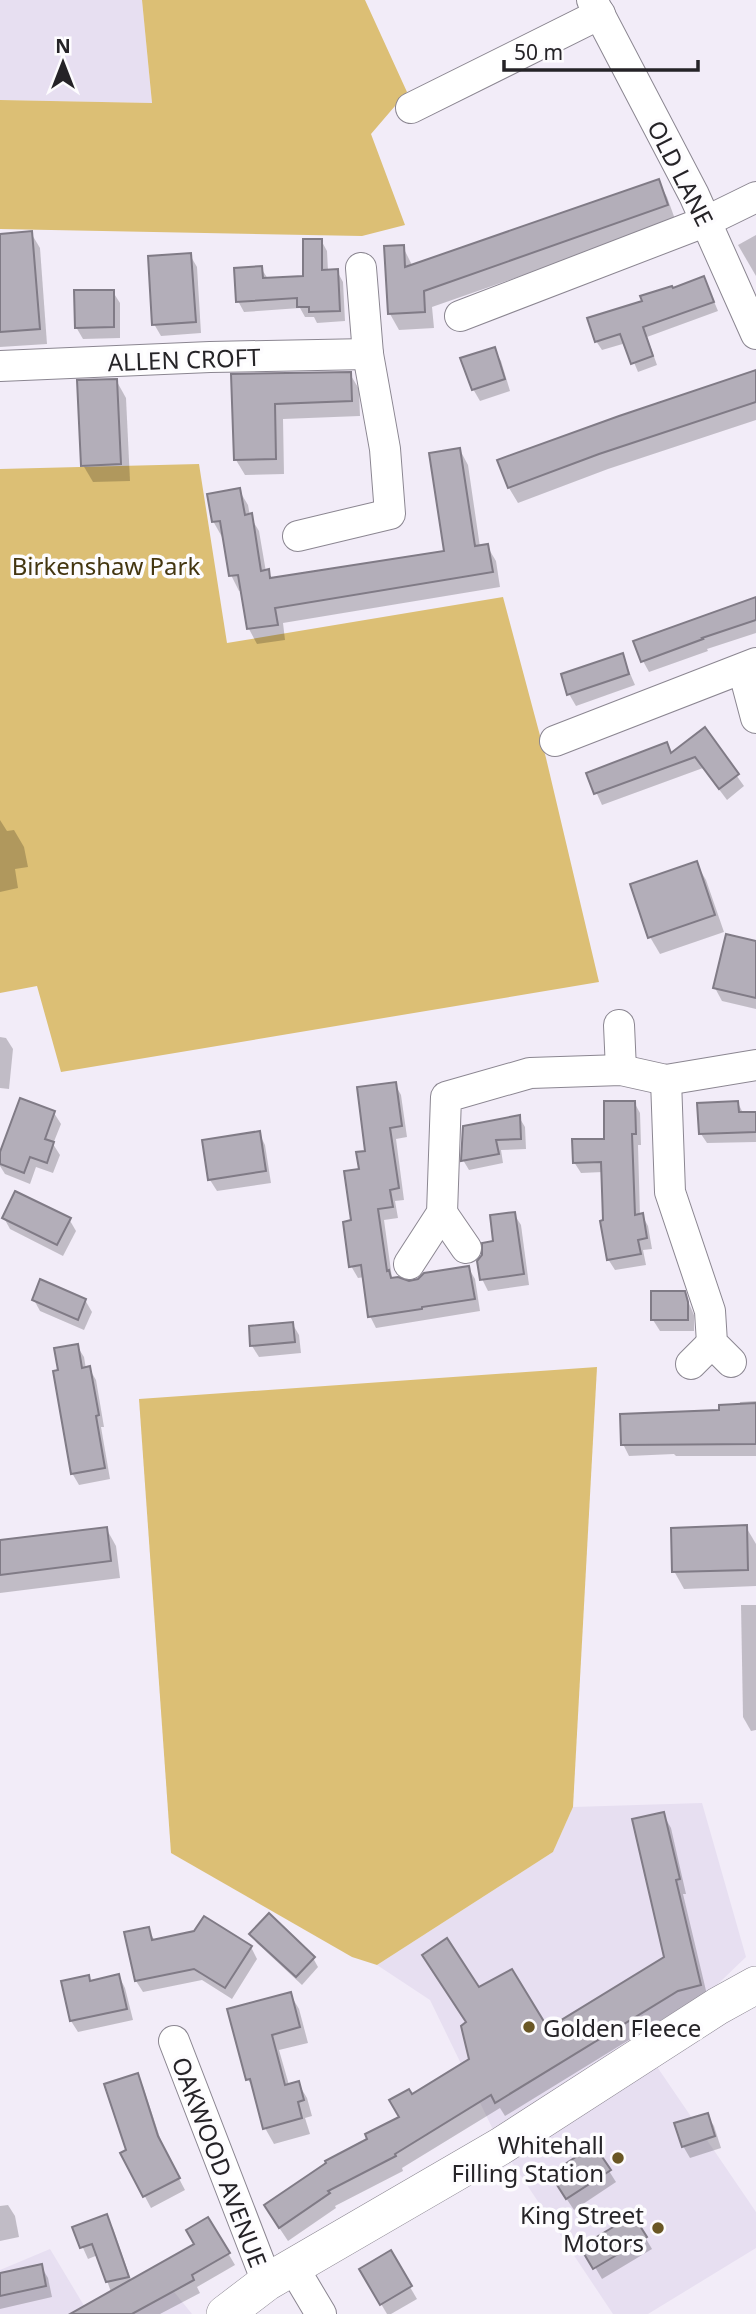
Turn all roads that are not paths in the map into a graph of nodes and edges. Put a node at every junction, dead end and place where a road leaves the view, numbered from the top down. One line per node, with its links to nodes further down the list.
1 (596, 7): 2 (street, OLD LANE); 4 (street, OLD LANE)
2 (411, 108)
3 (756, 197): 4 (street)
4 (707, 221): 6 (street); 7 (street, OLD LANE)
5 (361, 268): 8 (street)
6 (460, 316)
7 (756, 334)
8 (368, 354): 9 (street, ALLEN CROFT); 10 (street)
9 (0, 366)
10 (298, 536)
11 (750, 666): 12 (street); 13 (street)
12 (756, 718)
13 (555, 741)
14 (619, 1025): 16 (street)
15 (756, 1065): 17 (street)
16 (621, 1070): 17 (street); 18 (street)
17 (666, 1080): 21 (street)
18 (442, 1213): 19 (street); 20 (street)
19 (466, 1248)
20 (409, 1264)
21 (691, 1364)
22 (756, 1985): 24 (main road)
23 (174, 2041): 24 (street, OAKWOOD AVENUE)
24 (280, 2275): 25 (main road); 26 (street, OAKWOOD AVENUE)
25 (225, 2314)
26 (321, 2314)

